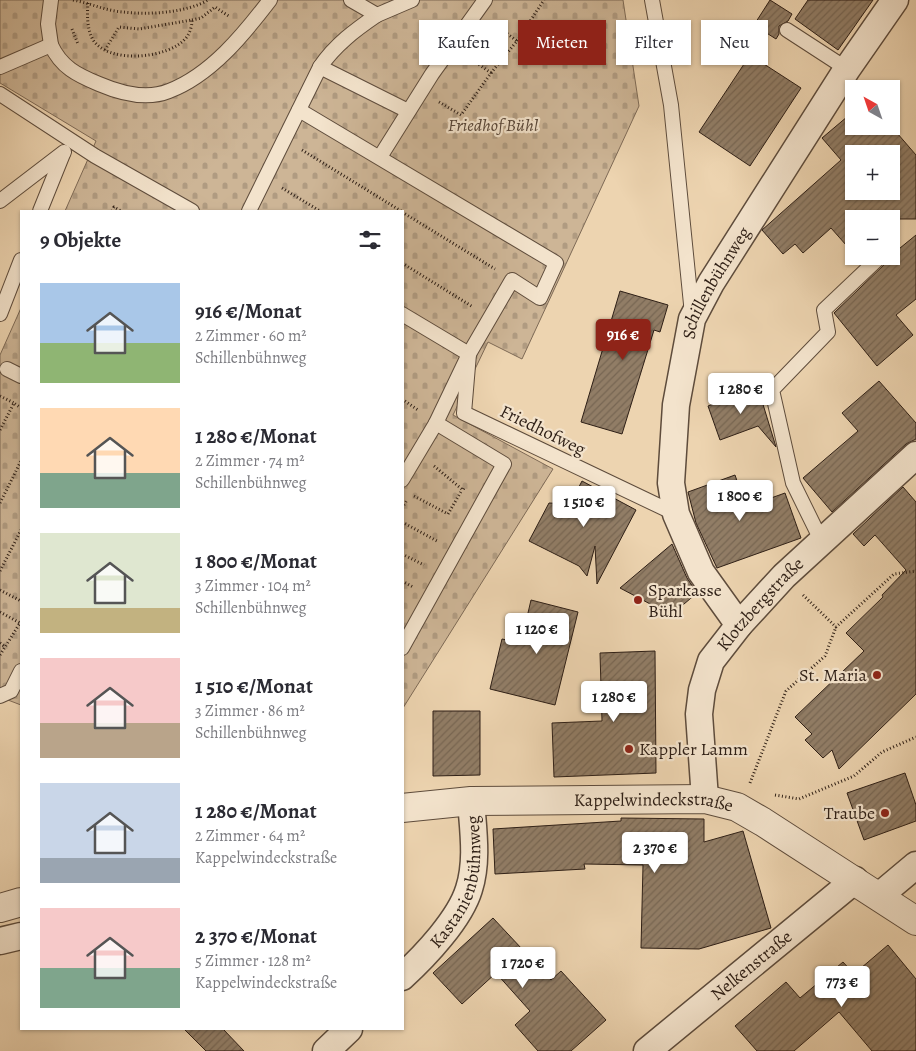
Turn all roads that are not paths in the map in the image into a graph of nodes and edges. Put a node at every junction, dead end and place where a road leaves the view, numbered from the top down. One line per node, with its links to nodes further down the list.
1 (51, 0): 10 (lane)
2 (270, 0): 10 (lane)
3 (351, 0): 8 (lane)
4 (412, 0): 8 (lane)
5 (652, 0): 27 (lane)
6 (896, 0): 13 (street, Schillenbühnweg)
7 (482, 6): 16 (lane)
8 (377, 15): 11 (lane)
9 (787, 30): 13 (lane)
10 (51, 45): 12 (lane)
11 (320, 66): 15 (lane); 16 (lane)
12 (0, 67)
13 (847, 69): 27 (street, Schillenbühnweg)
14 (0, 94): 17 (lane)
15 (299, 110): 18 (lane); 22 (lane)
16 (408, 111): 18 (lane)
17 (67, 146): 19 (lane); 20 (lane); 21 (lane)
18 (380, 158): 28 (lane)
19 (0, 201)
20 (40, 210)
21 (190, 210)
22 (250, 210)
23 (20, 263): 25 (lane)
24 (872, 265): 35 (lane)
25 (0, 314)
26 (404, 315): 28 (lane)
27 (692, 319): 34 (street, Schillenbühnweg)
28 (468, 354): 31 (lane); 34 (lane, Friedhofweg)
29 (7, 369): 30 (lane)
30 (20, 376)
31 (436, 423): 33 (lane); 37 (lane)
32 (916, 455): 35 (street, Klotzbergstraße)
33 (404, 477)
34 (676, 514): 36 (street, Schillenbühnweg)
35 (822, 542): 36 (street, Klotzbergstraße)
36 (739, 625): 40 (street, Klotzbergstraße)
37 (404, 644)
38 (20, 673): 39 (lane)
39 (0, 696)
40 (705, 799): 41 (street, Kappelwindeckstraße); 44 (street, Kappelwindeckstraße)
41 (471, 801): 42 (street, Kappelwindeckstraße); 51 (street, Kastanienbühnweg)
42 (404, 808)
43 (916, 865): 45 (street)
44 (854, 880): 45 (street, Kappelwindeckstraße); 54 (street, Nelkenstraße)
45 (879, 896): 48 (street, Kappelwindeckstraße)
46 (20, 902): 47 (street)
47 (0, 908)
48 (916, 921)
49 (20, 936): 50 (street)
50 (0, 941)
51 (404, 975)
52 (348, 1030): 53 (street)
53 (326, 1051)
54 (647, 1051)

